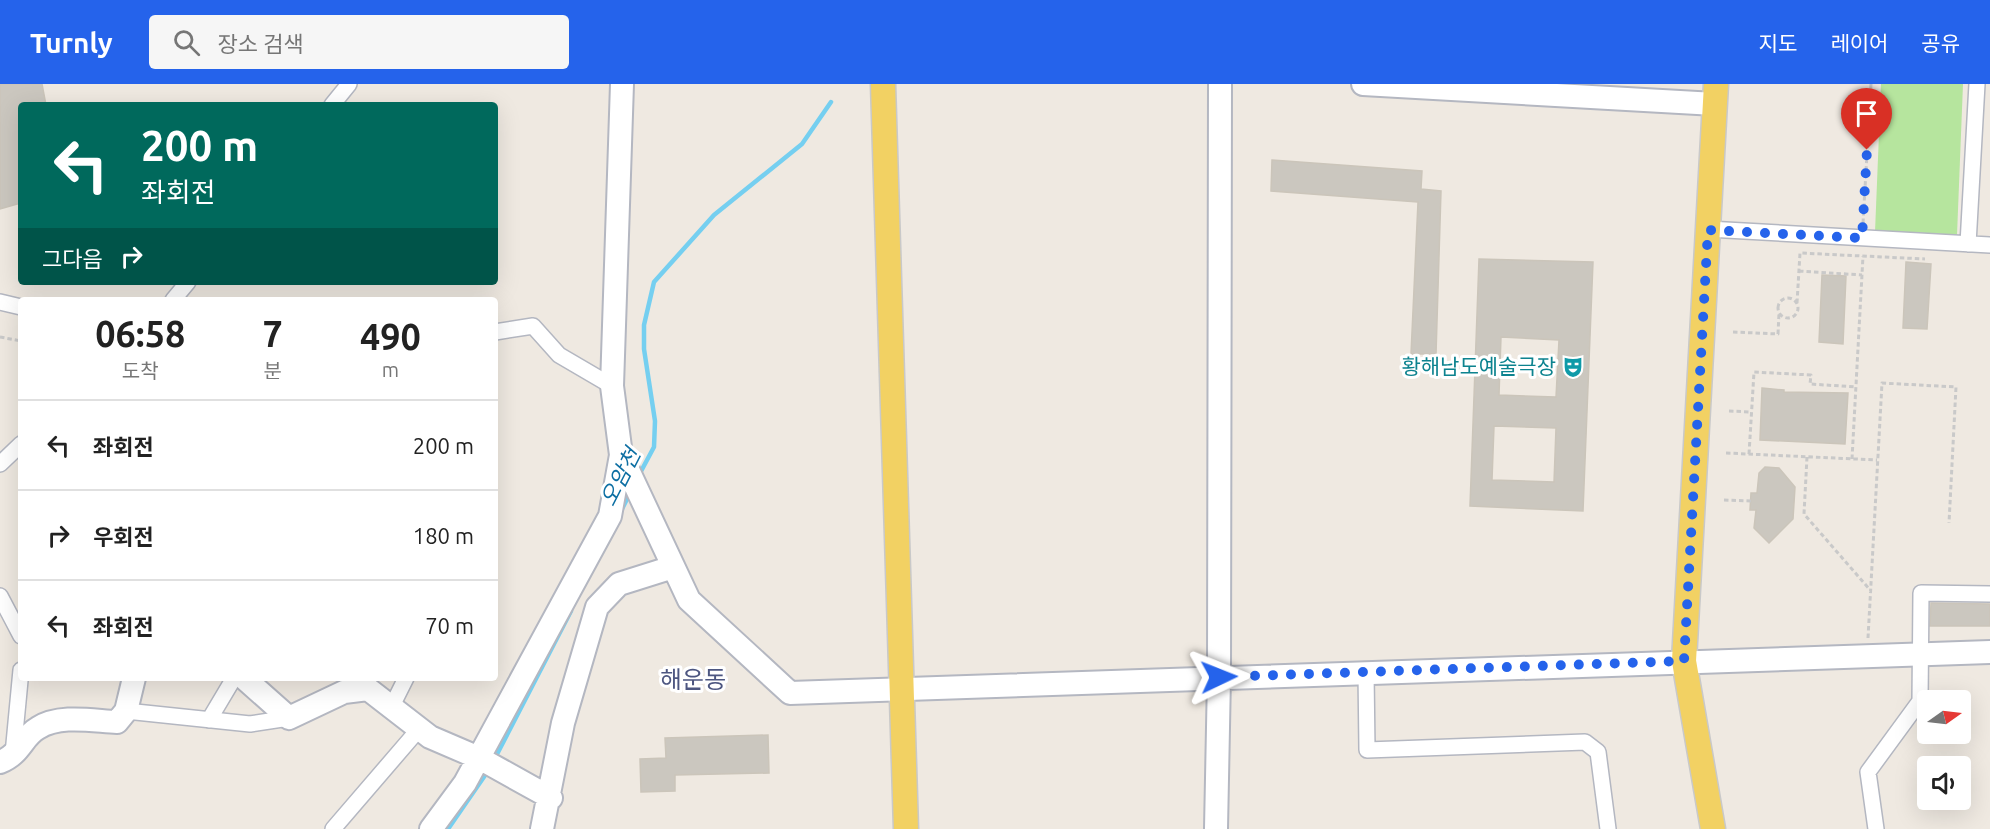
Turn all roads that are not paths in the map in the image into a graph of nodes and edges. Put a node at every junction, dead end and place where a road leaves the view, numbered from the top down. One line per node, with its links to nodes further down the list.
1 (349, 84): 8 (street)
2 (622, 84): 17 (street)
3 (882, 84): 35 (main road)
4 (1220, 84): 29 (street)
5 (1363, 84): 7 (street)
6 (1977, 84): 10 (street)
7 (1716, 94): 9 (main road)
8 (334, 102)
9 (1708, 230): 10 (street); 27 (main road)
10 (1968, 244): 11 (street)
11 (1990, 245)
12 (186, 285): 13 (street)
13 (176, 297)
14 (0, 302): 15 (street)
15 (18, 306)
16 (498, 332): 17 (street)
17 (612, 386): 19 (street)
18 (18, 447): 20 (street)
19 (625, 463): 21 (street); 42 (street)
20 (0, 464)
21 (674, 567): 35 (street); 43 (street)
22 (1990, 594): 26 (street)
23 (0, 596): 24 (street)
24 (18, 630)
25 (1990, 652): 26 (street)
26 (1921, 655): 27 (street); 51 (street)
27 (1684, 661): 28 (street); 50 (main road)
28 (1366, 672): 29 (street); 49 (street)
29 (1219, 677): 35 (street); 48 (street)
30 (19, 681): 41 (street)
31 (133, 681): 37 (street)
32 (232, 681): 39 (street)
33 (247, 681): 38 (street)
34 (405, 681): 36 (street)
35 (901, 687): 47 (main road)
36 (392, 708): 38 (street); 40 (street)
37 (126, 711): 39 (street); 41 (street)
38 (289, 718): 39 (street)
39 (209, 720)
40 (419, 729): 42 (street); 44 (street)
41 (6, 759)
42 (488, 763): 43 (street); 45 (street)
43 (550, 798): 46 (street)
44 (333, 829)
45 (430, 829)
46 (542, 829)
47 (906, 829)
48 (1216, 829)
49 (1608, 829)
50 (1713, 829)
51 (1876, 829)

